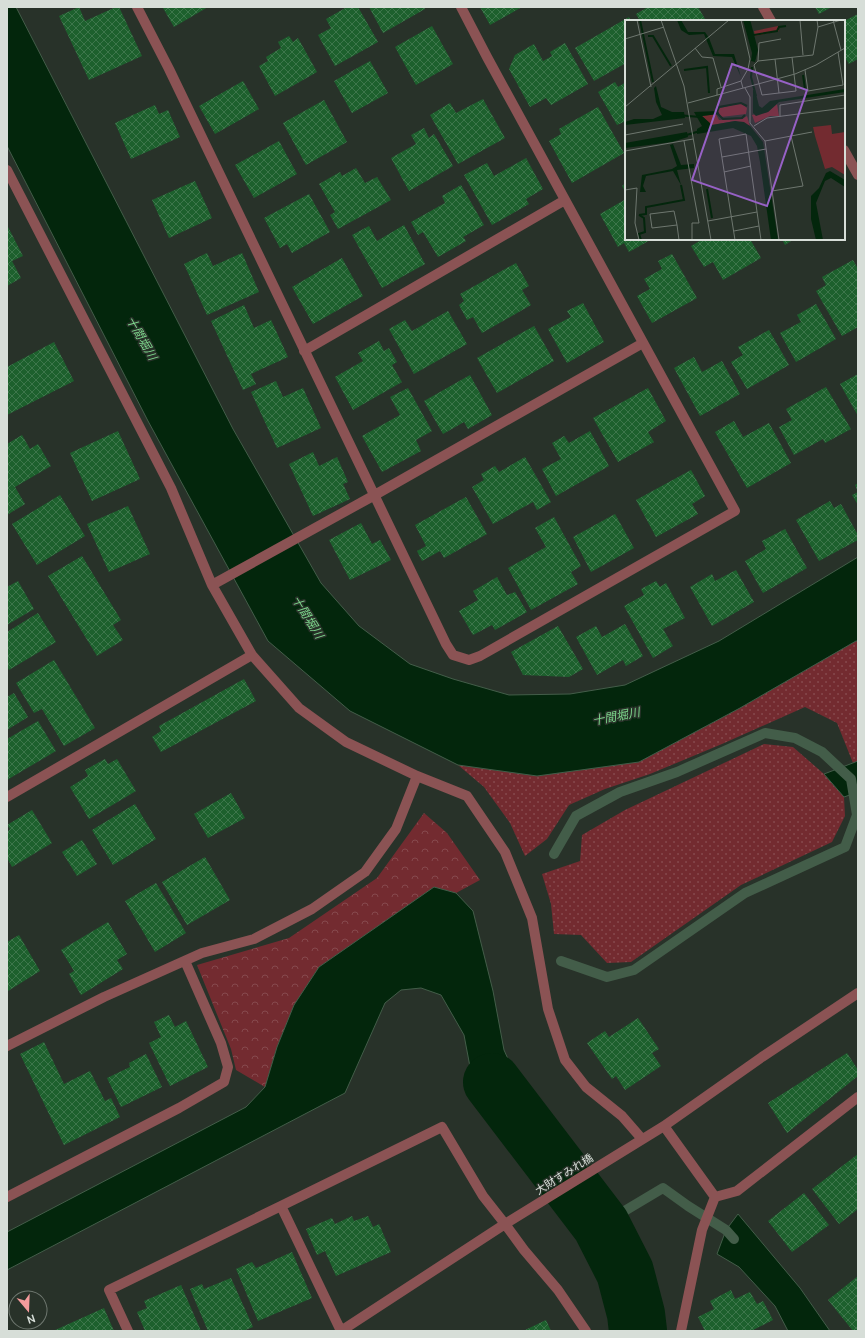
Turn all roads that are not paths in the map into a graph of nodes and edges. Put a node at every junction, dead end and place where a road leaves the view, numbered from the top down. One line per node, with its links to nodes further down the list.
1 (137, 7): 10 (street)
2 (461, 7): 8 (street)
3 (763, 7): 4 (street)
4 (770, 20)
5 (845, 152): 7 (street)
6 (7, 171): 12 (street)
7 (858, 175)
8 (564, 200): 9 (street); 10 (street)
9 (643, 343): 11 (street); 11 (street)
10 (304, 351): 11 (street)
11 (373, 496): 12 (street)
12 (212, 585): 13 (street)
13 (252, 655): 14 (street); 15 (street)
14 (417, 776): 16 (street); 21 (street)
15 (7, 797)
16 (185, 961): 18 (street); 22 (street)
17 (858, 994): 20 (street, 大財すみれ橋)
18 (7, 1046)
19 (858, 1097): 23 (street)
20 (664, 1126): 21 (street, 大財すみれ橋); 23 (street)
21 (642, 1139): 25 (street, 大財すみれ橋)
22 (7, 1197)
23 (713, 1201): 29 (street)
24 (281, 1206): 25 (street); 26 (street); 27 (street)
25 (506, 1224): 27 (street, 大財すみれ橋); 28 (street)
26 (128, 1331)
27 (341, 1331)
28 (586, 1331)
29 (682, 1331)

